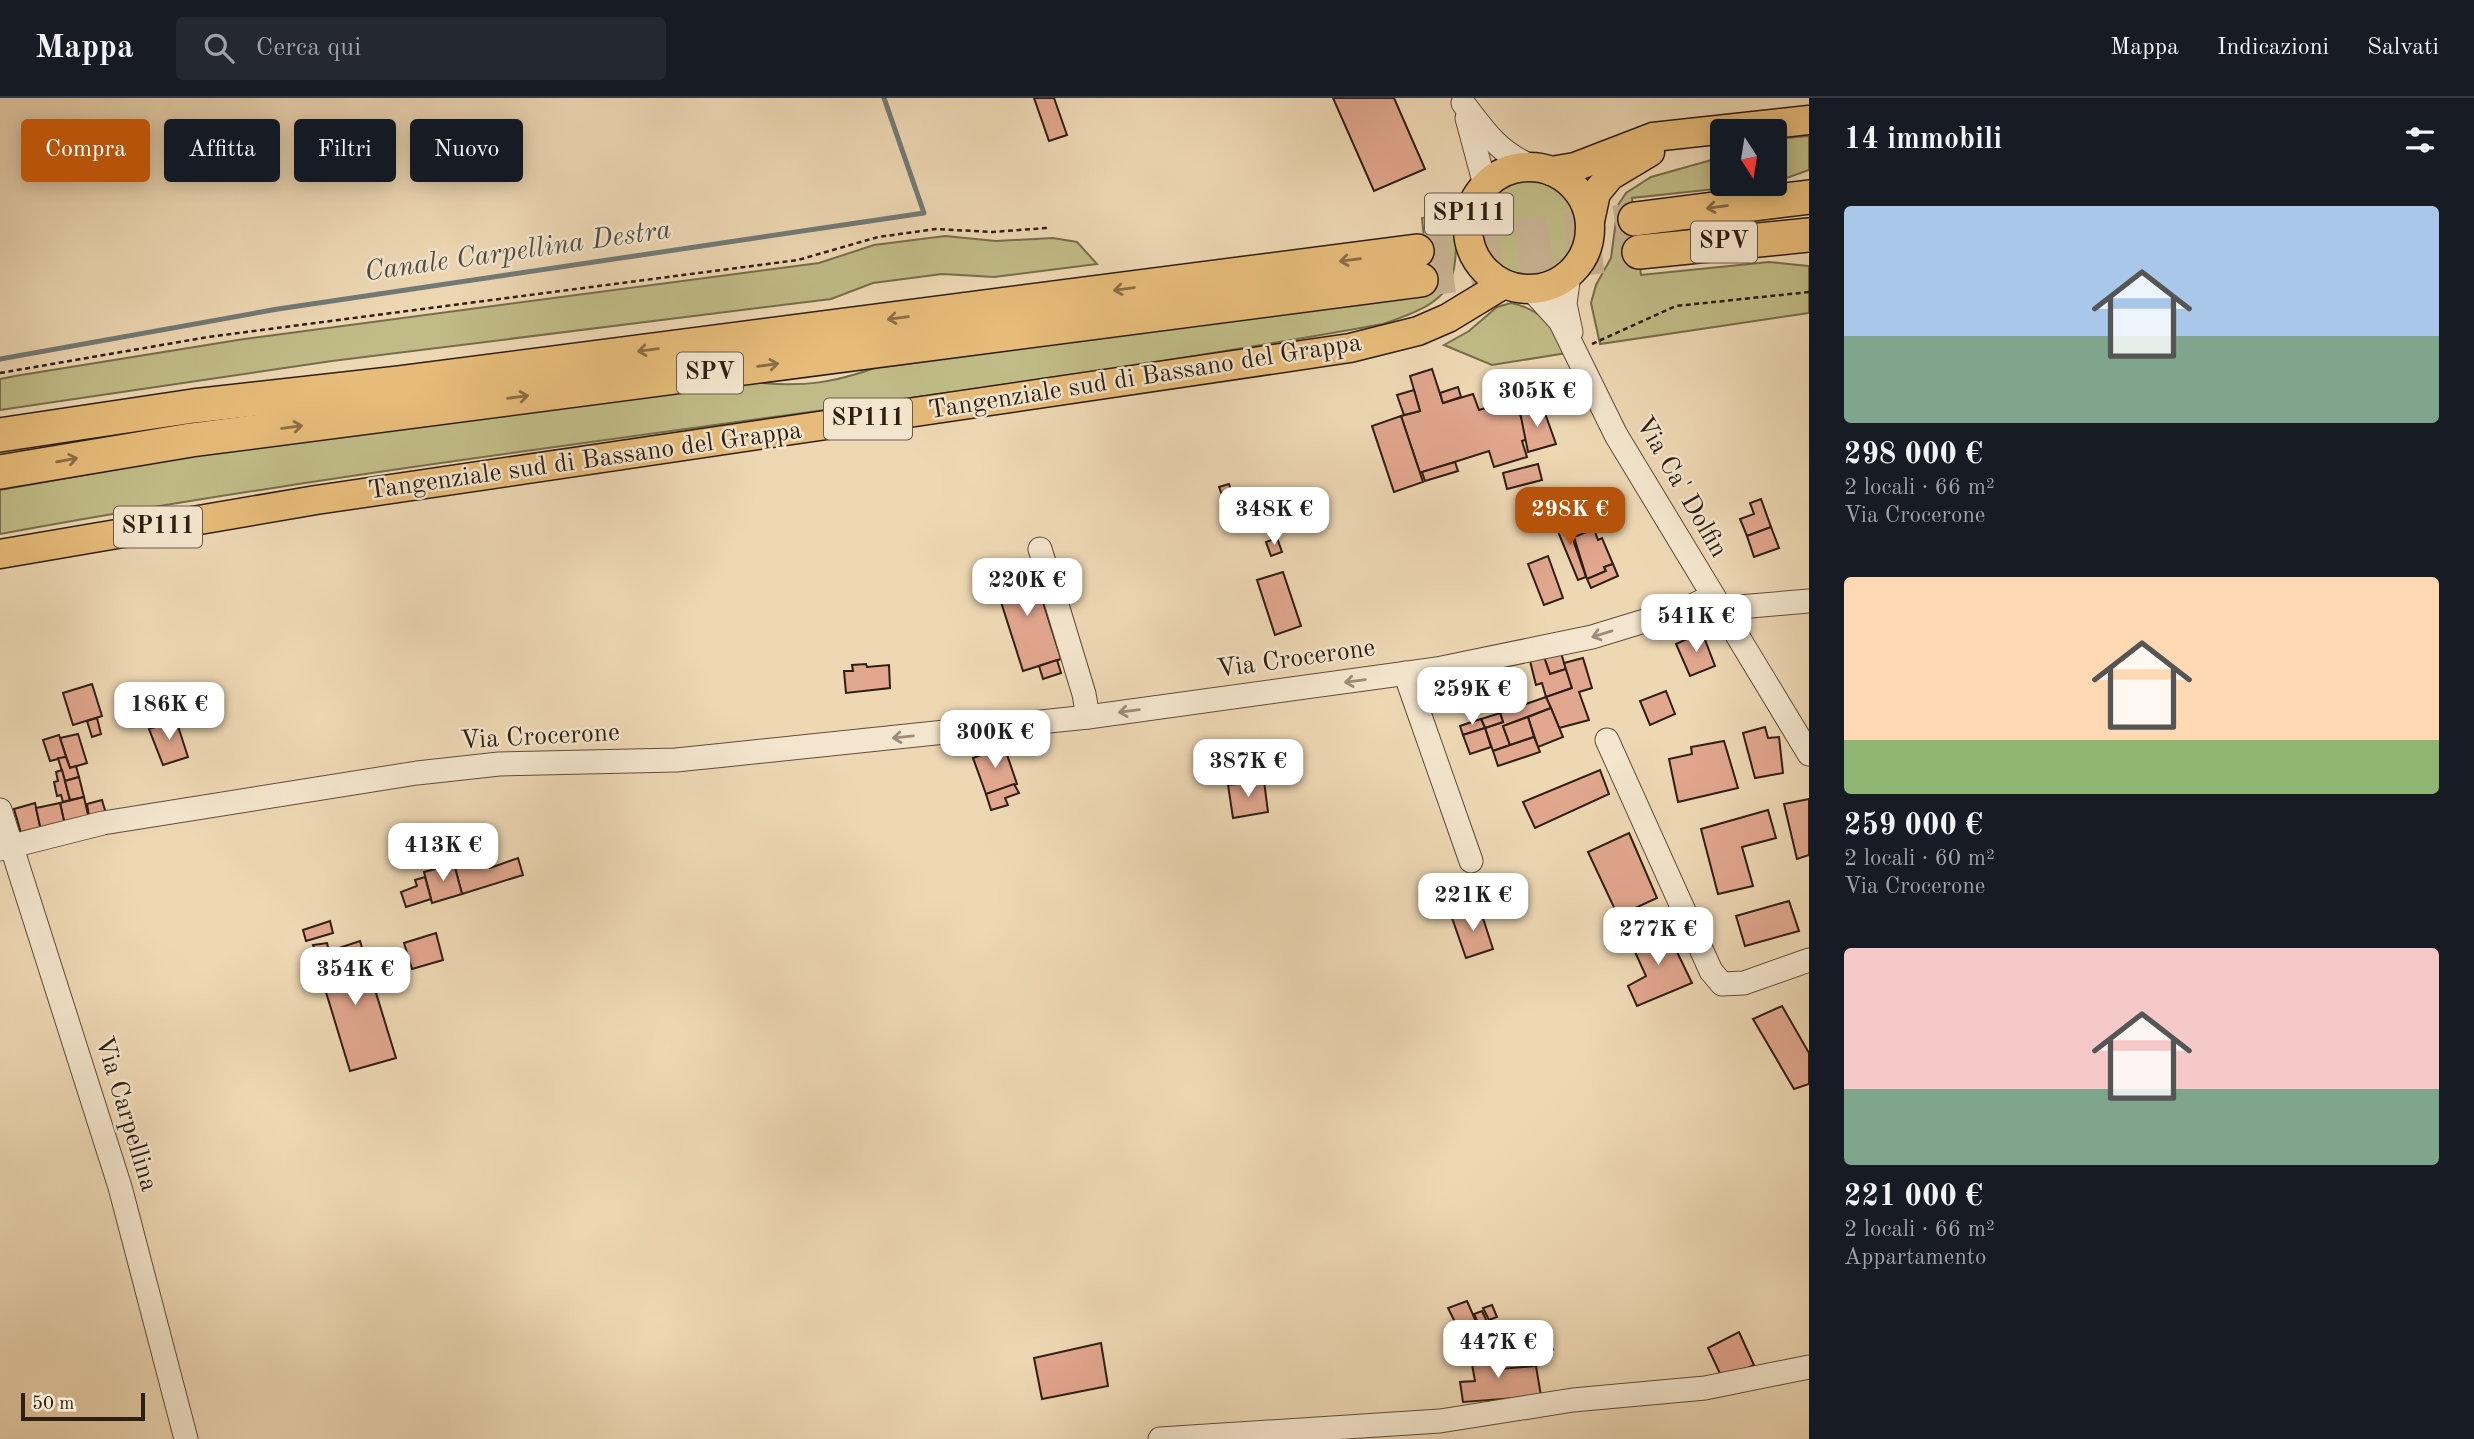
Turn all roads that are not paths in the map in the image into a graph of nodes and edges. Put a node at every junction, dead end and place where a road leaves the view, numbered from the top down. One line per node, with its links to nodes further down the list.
1 (1462, 100): 4 (street); 5 (street)
2 (1809, 120): 3 (main road, SP111)
3 (1699, 133): 4 (main road, SP111); 8 (main road, SP111)
4 (1542, 169): 5 (main road, SP111); 8 (main road)
5 (1485, 185): 10 (main road, Tangenziale sud di Bassano del Grappa / SP111)
6 (1809, 197): 7 (highway, SPV, one-way to 7)
7 (1635, 219)
8 (1590, 220): 12 (main road, SP111)
9 (1809, 235): 11 (highway, SPV)
10 (1471, 248): 13 (main road, SP111); 14 (main road, Tangenziale sud di Bassano del Grappa / SP111)
11 (1639, 252)
12 (1569, 274): 13 (main road, Tangenziale sud di Bassano del Grappa / SP111); 15 (street, Via Ca' Dolfin)
13 (1517, 287): 14 (main road, Tangenziale sud di Bassano del Grappa / SP111); 15 (street, Via Ca' Dolfin)
14 (1418, 331): 19 (main road, Tangenziale sud di Bassano del Grappa / SP111)
15 (1577, 352): 21 (street, Via Ca' Dolfin)
16 (0, 435): 17 (highway, SPV, one-way to 16)
17 (0, 472)
18 (1040, 549): 23 (street)
19 (0, 554)
20 (1809, 601): 21 (street, Via Crocerone)
21 (1718, 604): 22 (street, Via Crocerone, one-way to 22); 25 (street, Via Ca' Dolfin)
22 (1405, 673): 23 (street, Via Crocerone, one-way to 23); 28 (street)
23 (1088, 717): 27 (street, Via Crocerone, one-way to 27)
24 (1606, 740): 29 (street)
25 (1809, 754)
26 (0, 810): 27 (street, Via Carpellina)
27 (6, 848): 31 (street, Via Carpellina)
28 (1471, 861)
29 (1809, 960)
30 (1809, 1367): 32 (street)
31 (186, 1439)
32 (1160, 1439)

